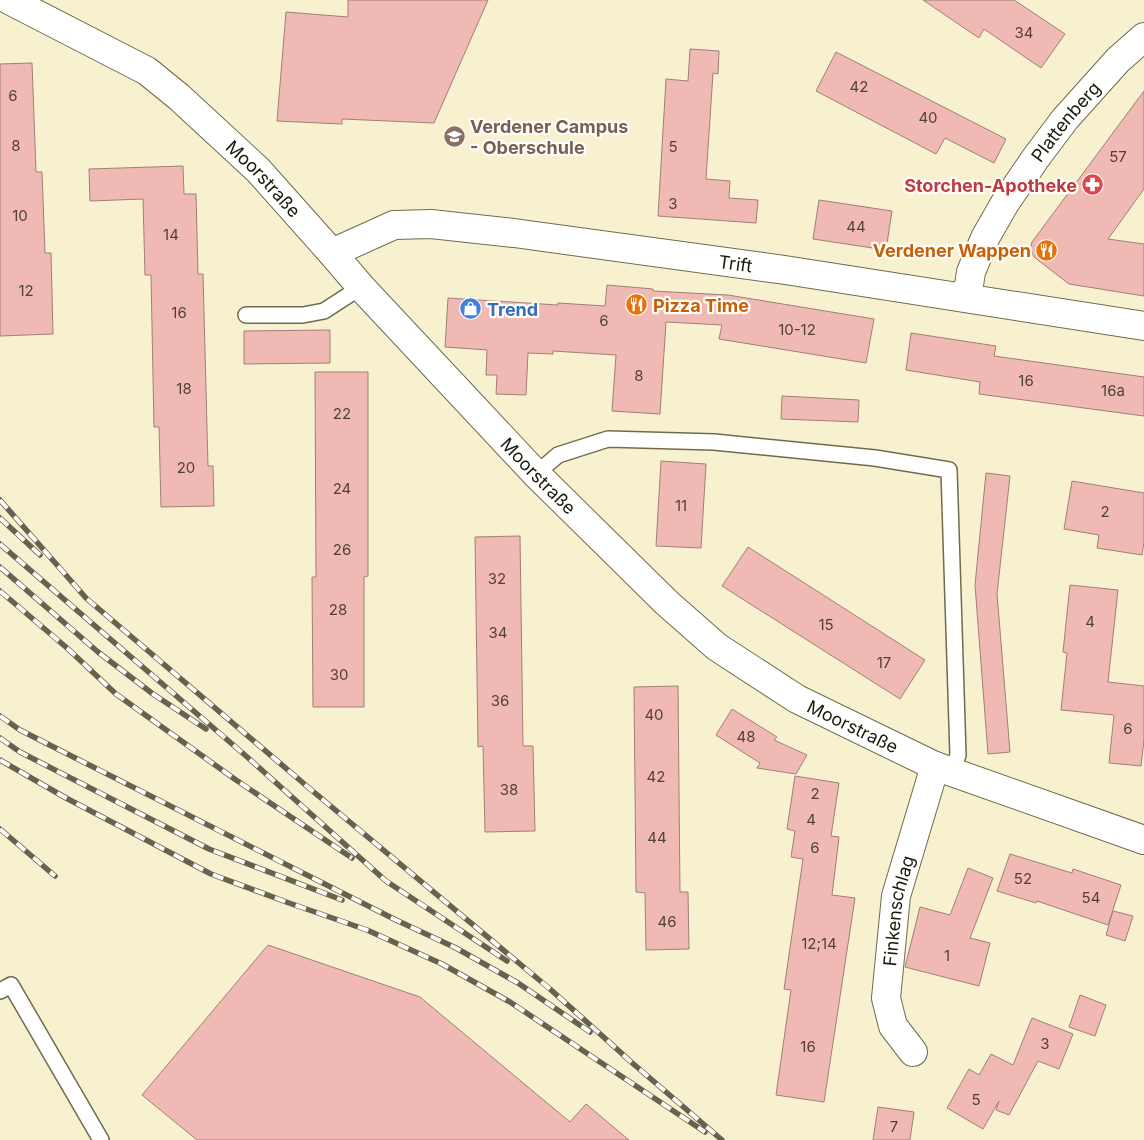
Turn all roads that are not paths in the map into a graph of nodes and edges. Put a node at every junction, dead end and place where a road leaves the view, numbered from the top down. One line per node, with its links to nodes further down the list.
1 (8, 0): 3 (street, Moorstraße)
2 (1144, 37): 5 (street, Plattenberg)
3 (332, 253): 4 (street, Moorstraße); 5 (street, Trift)
4 (361, 286): 6 (lane); 8 (street, Moorstraße)
5 (967, 298): 7 (street, Trift)
6 (246, 314)
7 (1144, 326)
8 (536, 474): 9 (street, Moorstraße); 9 (lane)
9 (944, 769): 10 (street, Moorstraße); 12 (street, Finkenschlag)
10 (1144, 840)
11 (0, 991): 13 (lane)
12 (912, 1052)
13 (102, 1140)

